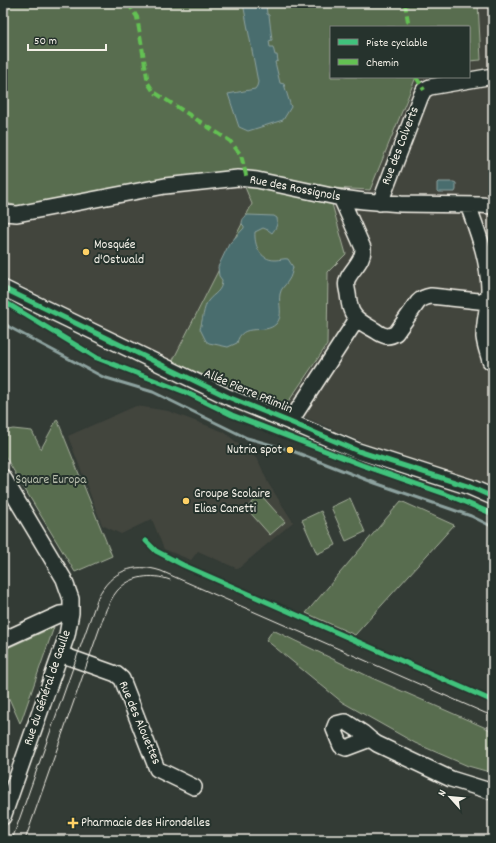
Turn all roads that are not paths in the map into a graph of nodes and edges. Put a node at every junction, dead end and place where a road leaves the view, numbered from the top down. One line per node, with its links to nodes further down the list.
1 (493, 76): 3 (street, Rue des Colverts)
2 (341, 198): 3 (street, Rue des Rossignols); 6 (street, Rue des Rossignols); 9 (street)
3 (380, 203): 4 (street, Rue des Rossignols)
4 (468, 205): 5 (street, Rue des Rossignols); 8 (street)
5 (493, 206)
6 (3, 213)
7 (3, 288): 11 (street, Allée Pierre Pflimlin)
8 (488, 302): 9 (street); 10 (street)
9 (358, 319): 11 (street)
10 (490, 361)
11 (290, 422): 13 (street, Allée Pierre Pflimlin)
12 (3, 477): 14 (street, Rue du Général de Gaulle)
13 (493, 497)
14 (71, 613): 15 (street); 16 (street, Rue du Général de Gaulle)
15 (3, 640)
16 (60, 654): 18 (street, Rue du Général de Gaulle); 19 (street, Rue des Alouettes)
17 (370, 740): 20 (street)
18 (9, 784): 21 (street, Rue du Général de Gaulle)
19 (194, 786)
20 (493, 792)
21 (3, 817)

